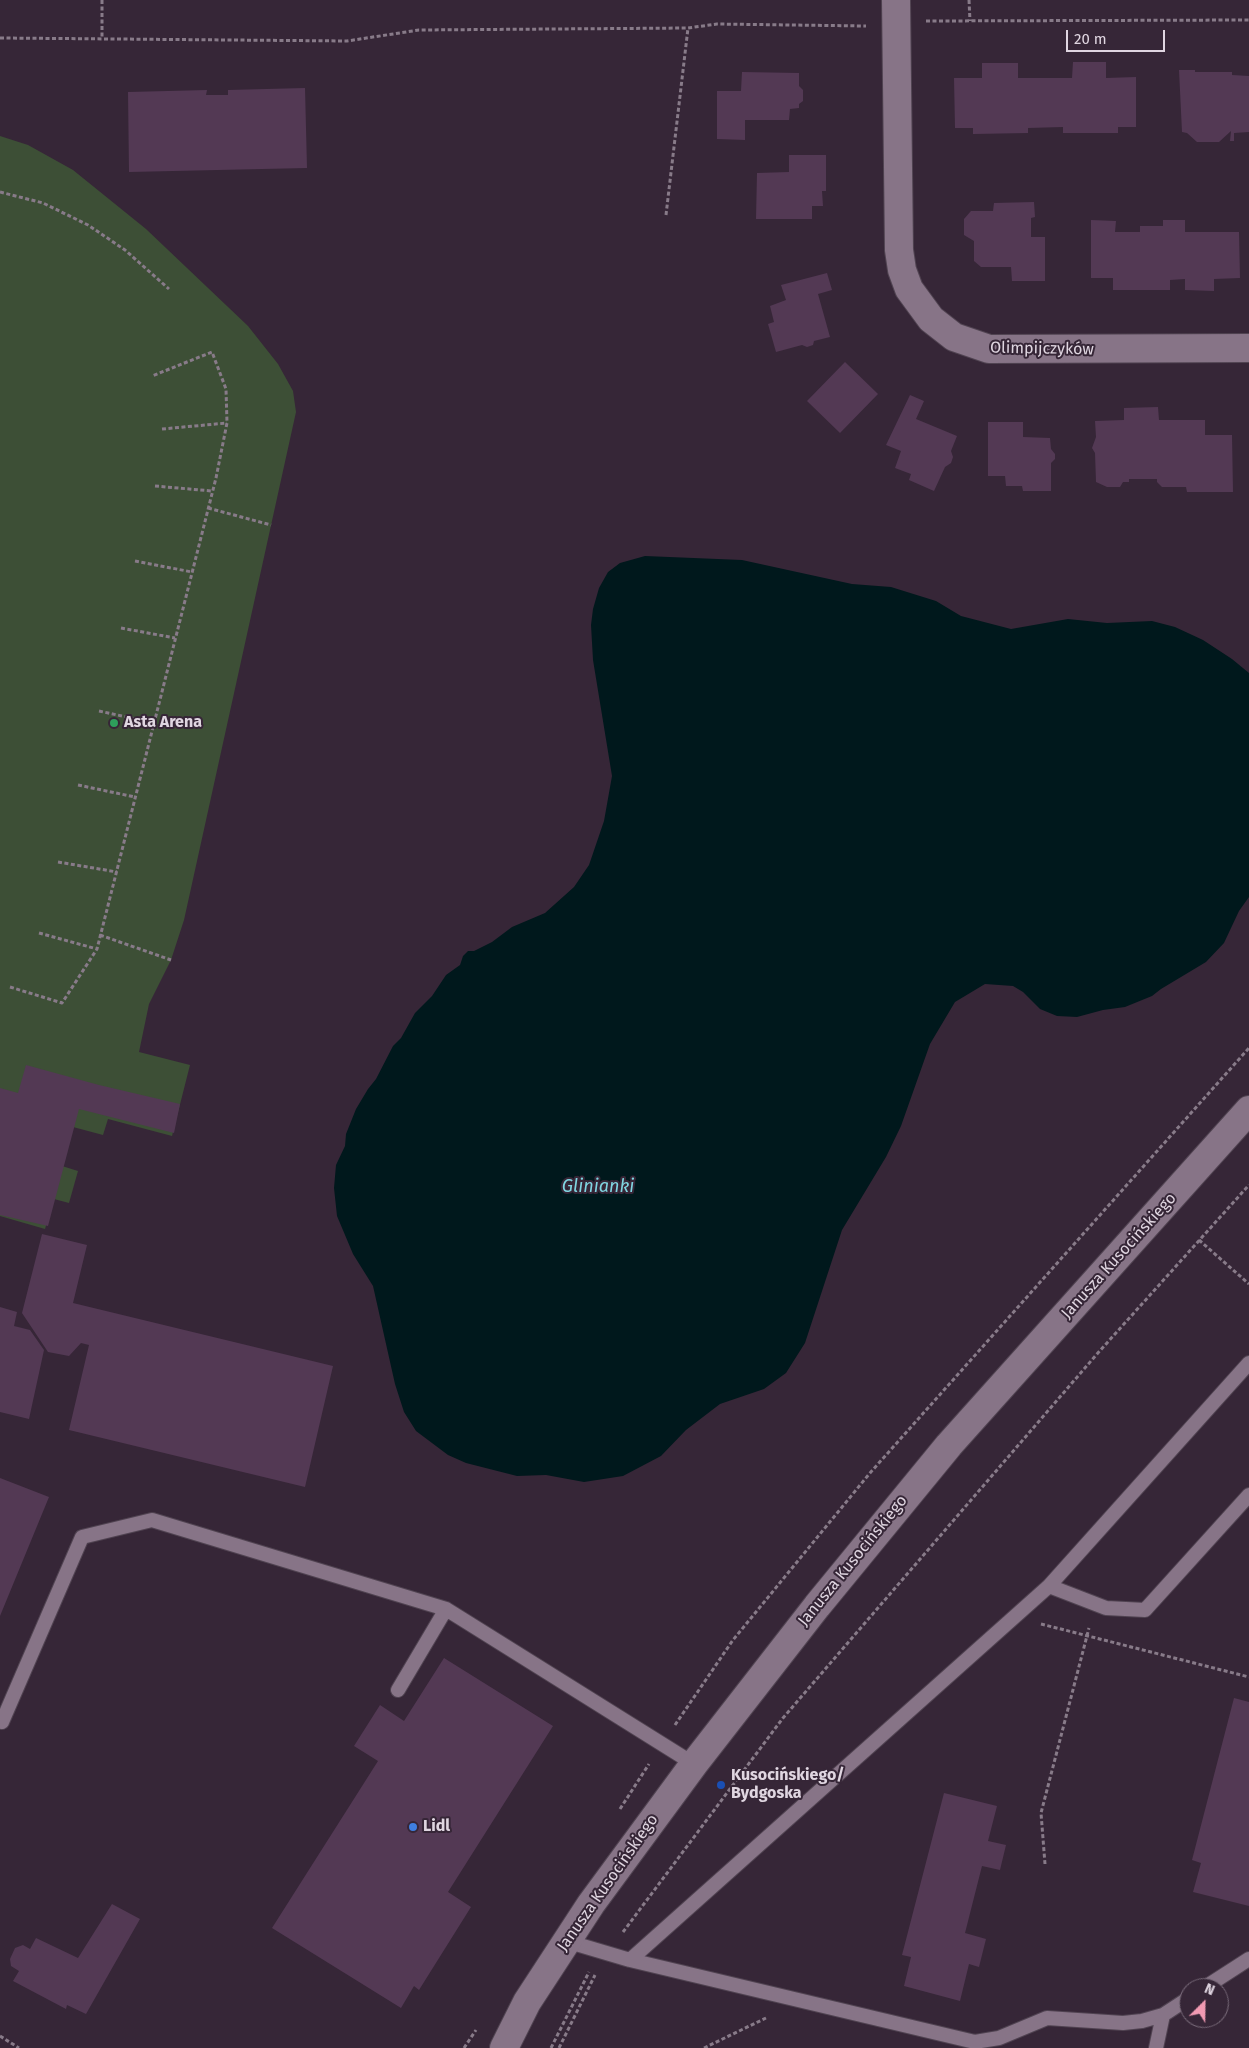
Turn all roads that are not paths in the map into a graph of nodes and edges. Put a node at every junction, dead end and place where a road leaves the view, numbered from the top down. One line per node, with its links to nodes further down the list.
1 (896, 11): 2 (street, Olimpijczyków)
2 (1249, 348)
3 (1249, 1110): 10 (street, Janusza Kusocińskiego)
4 (1249, 1363): 6 (lane)
5 (1249, 1495): 6 (lane)
6 (1048, 1586): 12 (lane)
7 (446, 1609): 8 (lane); 9 (lane); 10 (lane)
8 (398, 1690)
9 (0, 1721)
10 (694, 1764): 11 (street, Janusza Kusocińskiego)
11 (566, 1941): 12 (lane); 18 (street, Janusza Kusocińskiego)
12 (630, 1960): 17 (lane)
13 (1249, 1960): 14 (lane)
14 (1220, 1978)
15 (1179, 2005): 16 (lane)
16 (1163, 2015): 17 (lane); 19 (lane)
17 (998, 2043)
18 (504, 2048)
19 (1156, 2048)

